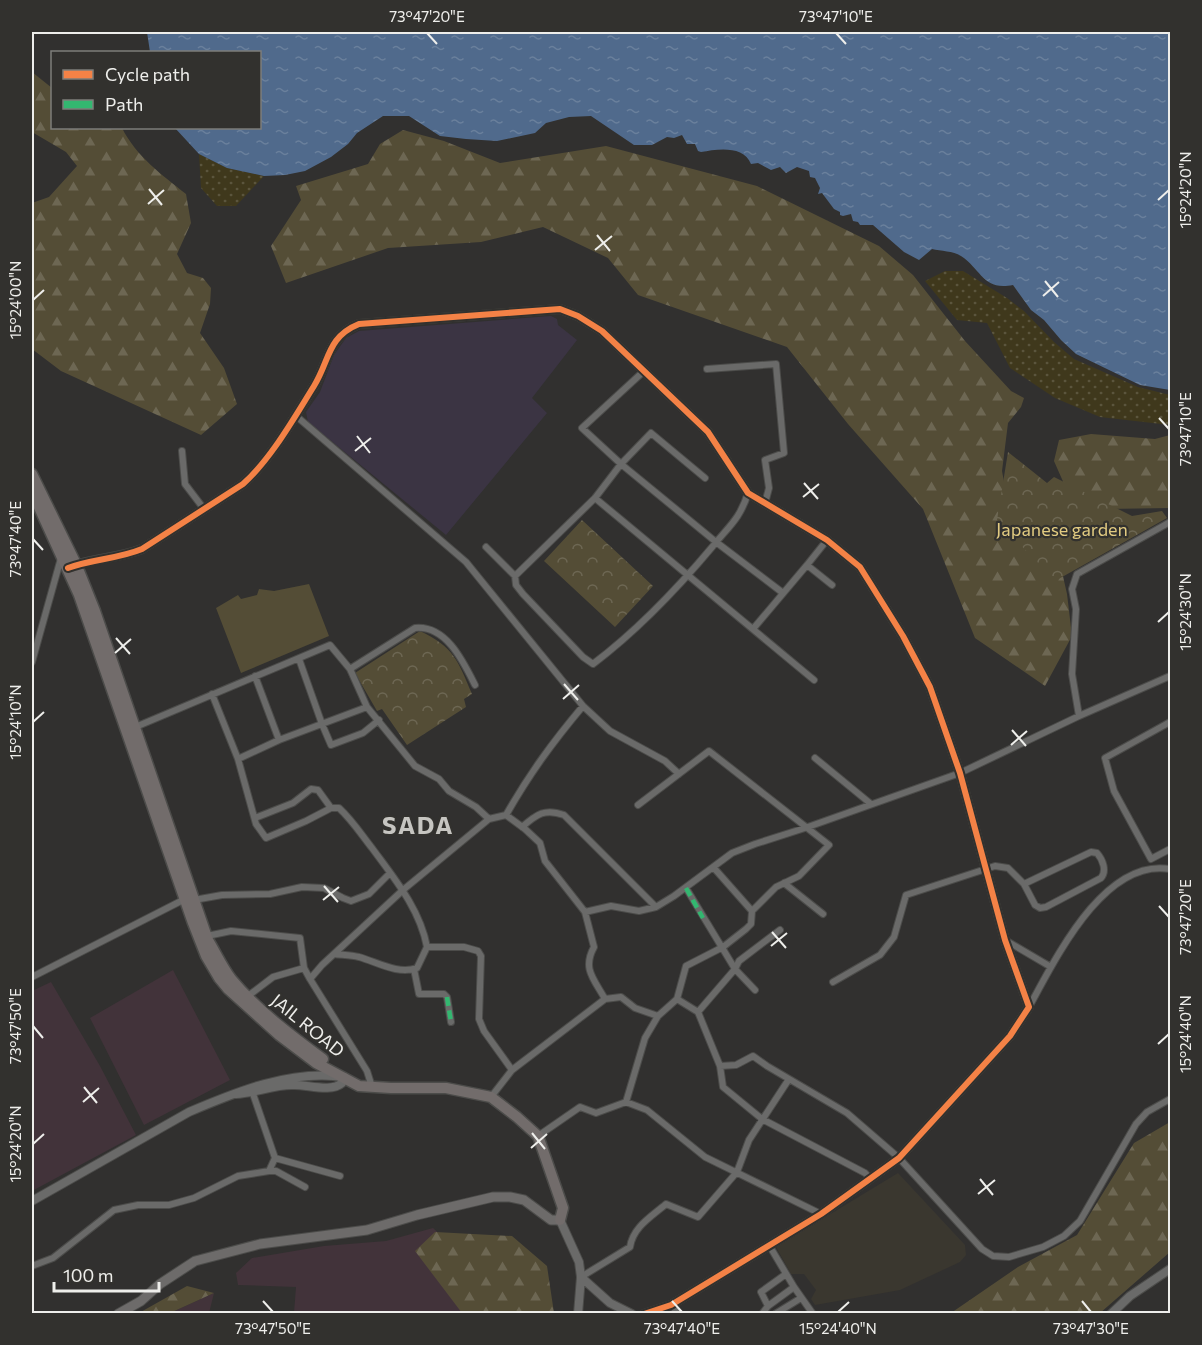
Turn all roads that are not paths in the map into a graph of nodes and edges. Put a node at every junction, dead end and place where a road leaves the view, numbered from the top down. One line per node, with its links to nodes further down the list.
1 (707, 369): 11 (street)
2 (644, 371): 3 (street); 5 (street); 9 (street)
3 (295, 416): 12 (street); 33 (street)
4 (182, 451): 12 (street)
5 (621, 464): 7 (street); 10 (street); 15 (street)
6 (32, 474): 17 (main road, JAIL ROAD)
7 (705, 478)
8 (32, 492): 17 (main road, JAIL ROAD)
9 (748, 493): 11 (street); 15 (street)
10 (595, 498): 20 (street); 21 (street)
11 (765, 503): 14 (street)
12 (204, 509): 19 (street)
13 (1170, 522): 35 (street)
14 (827, 540): 18 (street); 43 (street)
15 (716, 542): 21 (street); 23 (street)
16 (486, 547): 20 (street)
17 (66, 553): 19 (main road, JAIL ROAD); 26 (street)
18 (807, 565): 22 (street); 23 (street)
19 (72, 566): 39 (main road, JAIL ROAD)
20 (515, 576): 21 (street)
21 (687, 577): 24 (street)
22 (832, 585)
23 (783, 593): 24 (street)
24 (753, 629): 30 (street)
25 (299, 660): 27 (street); 28 (street); 38 (street)
26 (32, 662)
27 (350, 669): 31 (street); 34 (street)
28 (255, 676): 32 (street); 40 (street)
29 (1170, 676): 35 (street)
30 (814, 680)
31 (475, 685)
32 (212, 694): 39 (street); 42 (street)
33 (583, 706): 44 (street); 48 (street)
34 (367, 707): 36 (street); 38 (street)
35 (1078, 716): 43 (street)
36 (379, 720): 38 (street); 50 (street)
37 (1170, 722): 53 (street)
38 (322, 724): 40 (street)
39 (131, 729): 62 (main road, JAIL ROAD)
40 (279, 740): 42 (street)
41 (815, 758): 45 (street)
42 (238, 759): 49 (street)
43 (960, 773): 45 (street); 55 (street)
44 (678, 774): 46 (street); 52 (street)
45 (872, 804): 52 (street)
46 (638, 805)
47 (331, 808): 49 (street); 49 (street); 57 (street)
48 (506, 815): 50 (street); 51 (street)
49 (255, 818)
50 (489, 819): 61 (street)
51 (522, 827): 63 (street); 65 (street)
52 (805, 828): 54 (street); 58 (street)
53 (1170, 849)
54 (714, 868): 60 (street); 64 (street)
55 (986, 868): 59 (street); 69 (street); 79 (street)
56 (1170, 869): 73 (street)
57 (390, 873): 61 (street); 62 (street)
58 (784, 883): 64 (street); 66 (street)
59 (1024, 884): 59 (street)
60 (686, 888): 63 (street); 71 (street)
61 (403, 890): 70 (street); 72 (street)
62 (189, 899): 68 (main road, JAIL ROAD); 77 (street); 90 (main road, JAIL ROAD)
63 (656, 907): 65 (street)
64 (752, 911): 71 (street)
65 (585, 912): 82 (street)
66 (824, 914)
67 (780, 930): 76 (street)
68 (207, 936): 74 (street); 81 (main road, JAIL ROAD)
69 (1005, 940): 73 (street); 84 (street)
70 (427, 947): 75 (street); 89 (street)
71 (723, 947): 76 (street); 83 (street)
72 (334, 954): 75 (street); 78 (street)
73 (1051, 967): 84 (street)
74 (304, 968): 78 (street); 81 (street)
75 (414, 969): 87 (street)
76 (735, 969): 80 (street); 85 (street)
77 (32, 977)
78 (310, 979): 92 (street)
79 (833, 982)
80 (755, 990)
81 (248, 996): 90 (main road, JAIL ROAD)
82 (605, 999): 86 (street); 89 (street)
83 (676, 999): 85 (street); 86 (street)
84 (1029, 1007): 100 (street)
85 (698, 1012): 88 (street)
86 (658, 1016): 96 (street)
87 (451, 1022)
88 (720, 1066): 91 (street); 97 (street)
89 (512, 1070): 94 (street)
90 (344, 1077): 92 (main road); 93 (street)
91 (789, 1079): 97 (street); 100 (street)
92 (372, 1087): 94 (main road)
93 (252, 1091): 99 (street); 106 (street)
94 (491, 1097): 98 (main road)
95 (1170, 1099): 100 (street)
96 (626, 1102): 98 (street); 102 (street)
97 (762, 1119): 102 (street); 104 (street)
98 (538, 1136): 108 (main road)
99 (275, 1158): 101 (street); 103 (street)
100 (898, 1158): 104 (street)
101 (268, 1171): 105 (street); 110 (street)
102 (737, 1172): 107 (street); 113 (street)
103 (340, 1176)
104 (871, 1179): 107 (street)
105 (305, 1187)
106 (32, 1201)
107 (821, 1214): 109 (street)
108 (560, 1220): 113 (street); 118 (main road)
109 (769, 1245): 112 (street); 116 (street)
110 (32, 1266)
111 (1170, 1269): 126 (street)
112 (786, 1274): 114 (street); 117 (street)
113 (581, 1277): 119 (street); 120 (street)
114 (794, 1287): 115 (street); 117 (street)
115 (801, 1298): 124 (street); 125 (street)
116 (671, 1305): 121 (street); 122 (street)
117 (768, 1306): 123 (street)
118 (118, 1314)
119 (578, 1314)
120 (632, 1314)
121 (644, 1314)
122 (679, 1314)
123 (762, 1314)
124 (775, 1314)
125 (813, 1314)
126 (1111, 1314)

